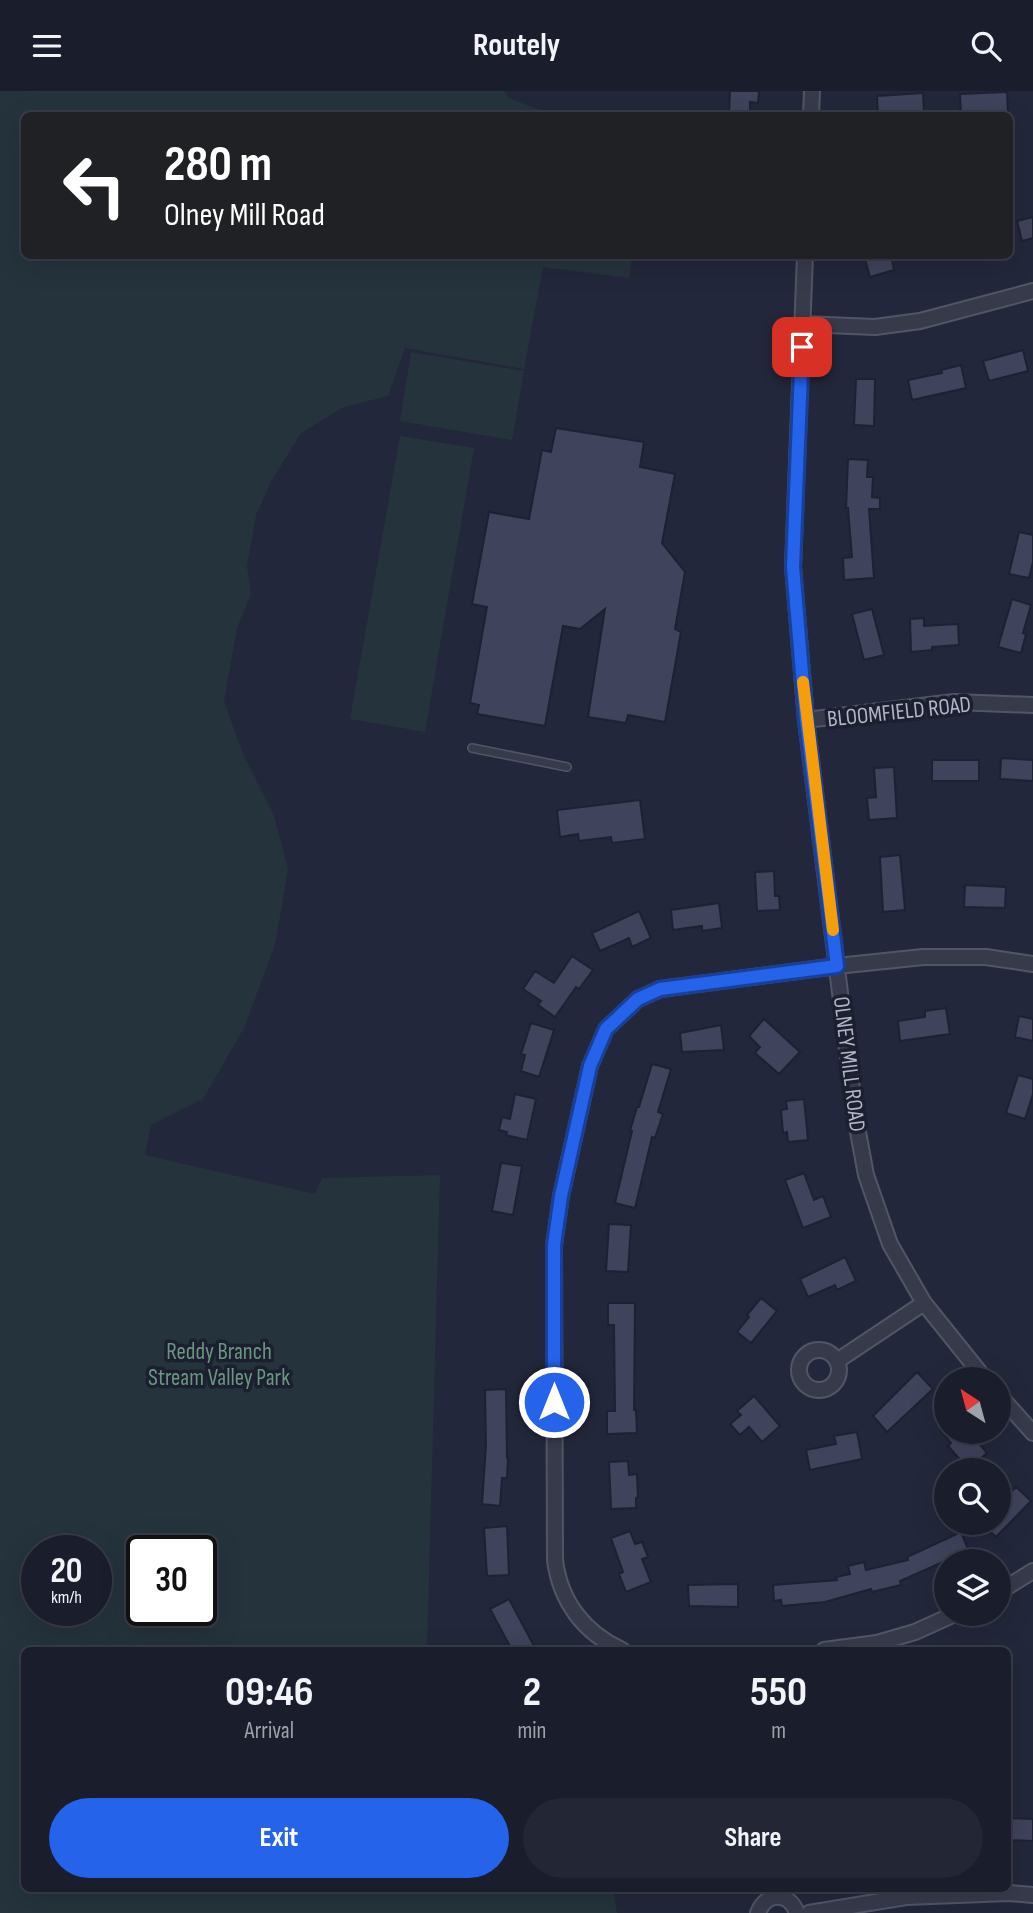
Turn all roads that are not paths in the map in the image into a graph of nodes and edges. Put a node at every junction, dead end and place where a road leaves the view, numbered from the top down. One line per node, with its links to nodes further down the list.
1 (812, 91): 2 (street)
2 (811, 112)
3 (805, 259): 5 (street, OLNEY MILL ROAD)
4 (1033, 291): 5 (street)
5 (803, 324): 7 (street, OLNEY MILL ROAD)
6 (1033, 705): 7 (street, BLOOMFIELD ROAD)
7 (806, 720): 11 (street, OLNEY MILL ROAD)
8 (472, 748): 9 (lane)
9 (567, 767)
10 (1033, 964): 11 (street)
11 (837, 966): 12 (street, OLNEY MILL ROAD); 20 (street)
12 (924, 1303): 13 (street); 14 (street, OLNEY MILL ROAD)
13 (837, 1361)
14 (975, 1367)
15 (1012, 1410): 16 (street)
16 (1033, 1433)
17 (1033, 1571): 18 (street)
18 (1011, 1585)
19 (934, 1623): 21 (street)
20 (616, 1647)
21 (847, 1647)
22 (1033, 1895): 25 (street)
23 (758, 1913): 24 (street)
24 (797, 1913)
25 (809, 1913)

